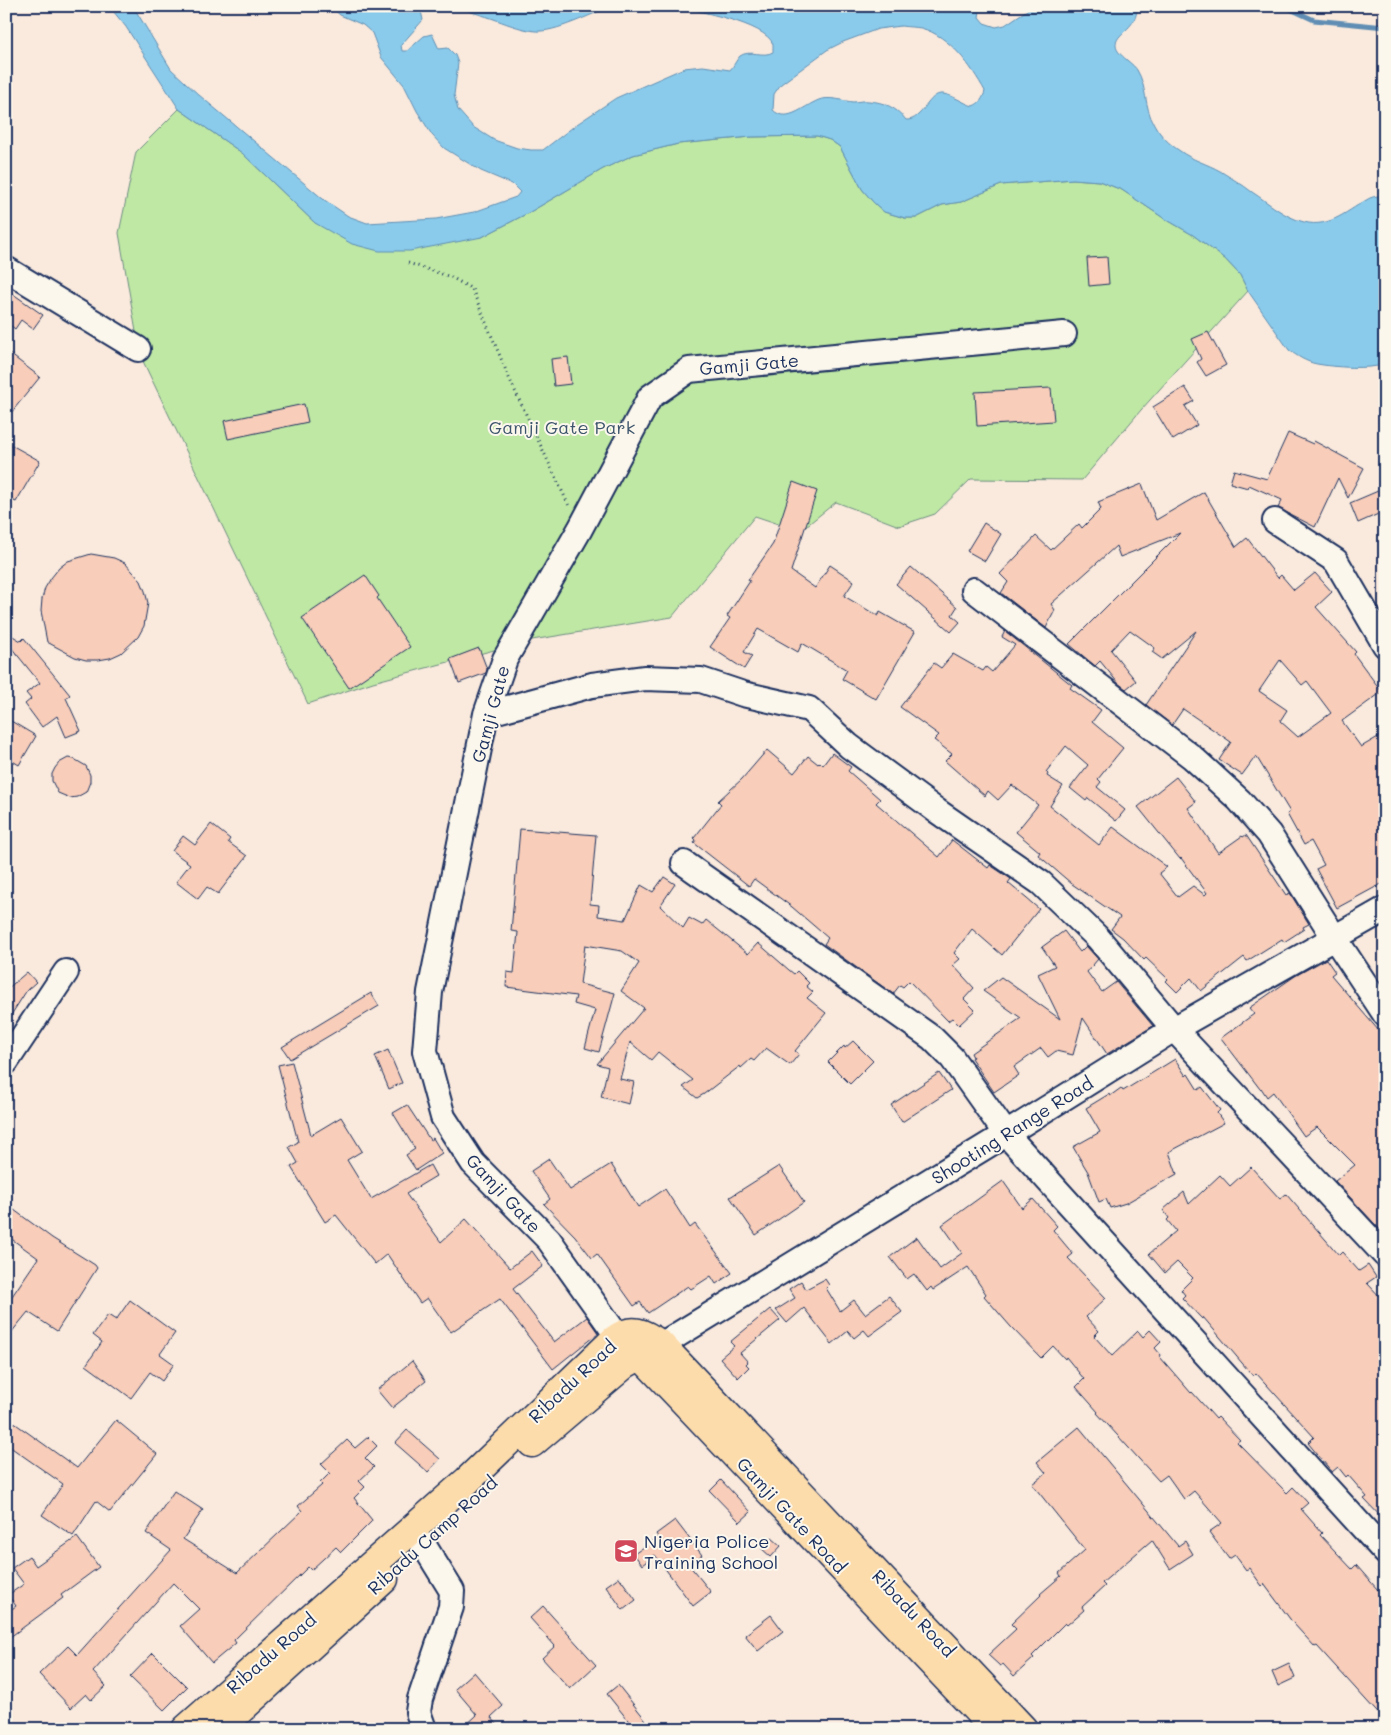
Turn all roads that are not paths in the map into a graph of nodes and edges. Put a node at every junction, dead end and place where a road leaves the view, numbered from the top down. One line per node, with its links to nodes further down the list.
1 (6, 269): 3 (street)
2 (1064, 334): 7 (street, Gamji Gate)
3 (138, 349)
4 (1275, 521): 6 (street)
5 (974, 590): 10 (street)
6 (1385, 645)
7 (486, 714): 13 (street); 17 (street, Gamji Gate)
8 (684, 863): 15 (street)
9 (1385, 909): 10 (street, Shooting Range Road)
10 (1334, 937): 12 (street); 13 (street, Shooting Range Road)
11 (66, 972): 14 (street)
12 (1385, 1014)
13 (1174, 1029): 15 (street, Shooting Range Road); 16 (street)
14 (6, 1062)
15 (1006, 1134): 18 (street, Shooting Range Road); 20 (street)
16 (1385, 1255)
17 (618, 1337): 18 (main road, Ribadu Road); 21 (main road, Ribadu Road)
18 (648, 1357): 19 (main road, Ribadu Camp Road); 24 (main road, Gamji Gate Road); 25 (main road, Ribadu Road)
19 (423, 1544): 22 (main road, Ribadu Camp Road); 23 (street)
20 (1385, 1552)
21 (186, 1729)
22 (219, 1729)
23 (424, 1729)
24 (995, 1729)
25 (1023, 1729)

